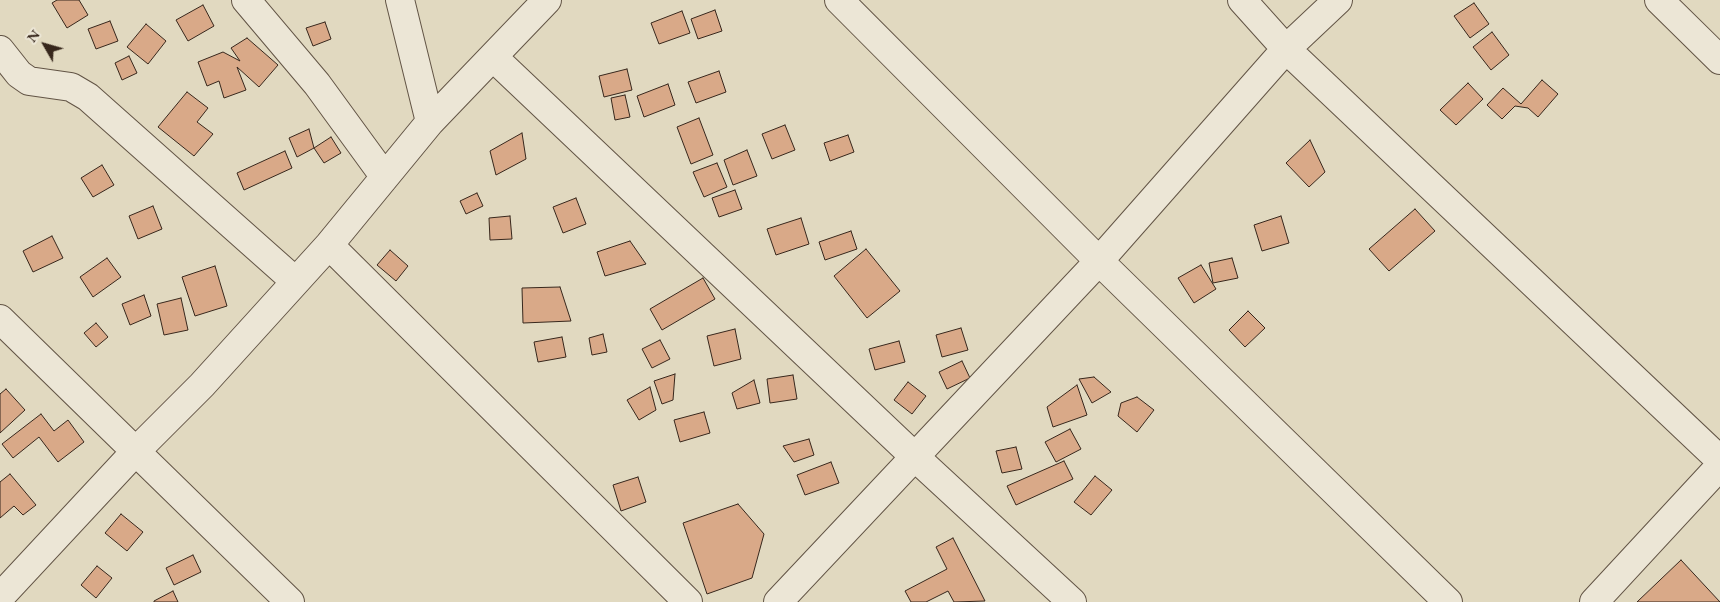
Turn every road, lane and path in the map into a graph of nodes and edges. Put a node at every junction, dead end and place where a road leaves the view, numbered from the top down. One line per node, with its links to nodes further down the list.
1 (246, 0): 13 (street)
2 (400, 0): 12 (street)
3 (547, 0): 10 (street)
4 (839, 0): 15 (street)
5 (1242, 0): 8 (street)
6 (1338, 0): 8 (street)
7 (1659, 0): 11 (street)
8 (1286, 49): 15 (street); 20 (street)
9 (0, 50): 16 (street)
10 (493, 57): 12 (street); 19 (street)
11 (1720, 60)
12 (430, 122): 13 (street)
13 (384, 176): 14 (street)
14 (329, 246): 16 (street); 24 (street)
15 (1099, 261): 19 (street); 27 (street)
16 (296, 281): 18 (street)
17 (0, 319): 18 (street)
18 (135, 452): 22 (street); 23 (street)
19 (915, 457): 25 (street); 26 (street)
20 (1720, 460)
21 (1720, 466): 28 (street)
22 (0, 597)
23 (290, 602)
24 (688, 602)
25 (778, 602)
26 (1072, 602)
27 (1448, 602)
28 (1594, 602)

